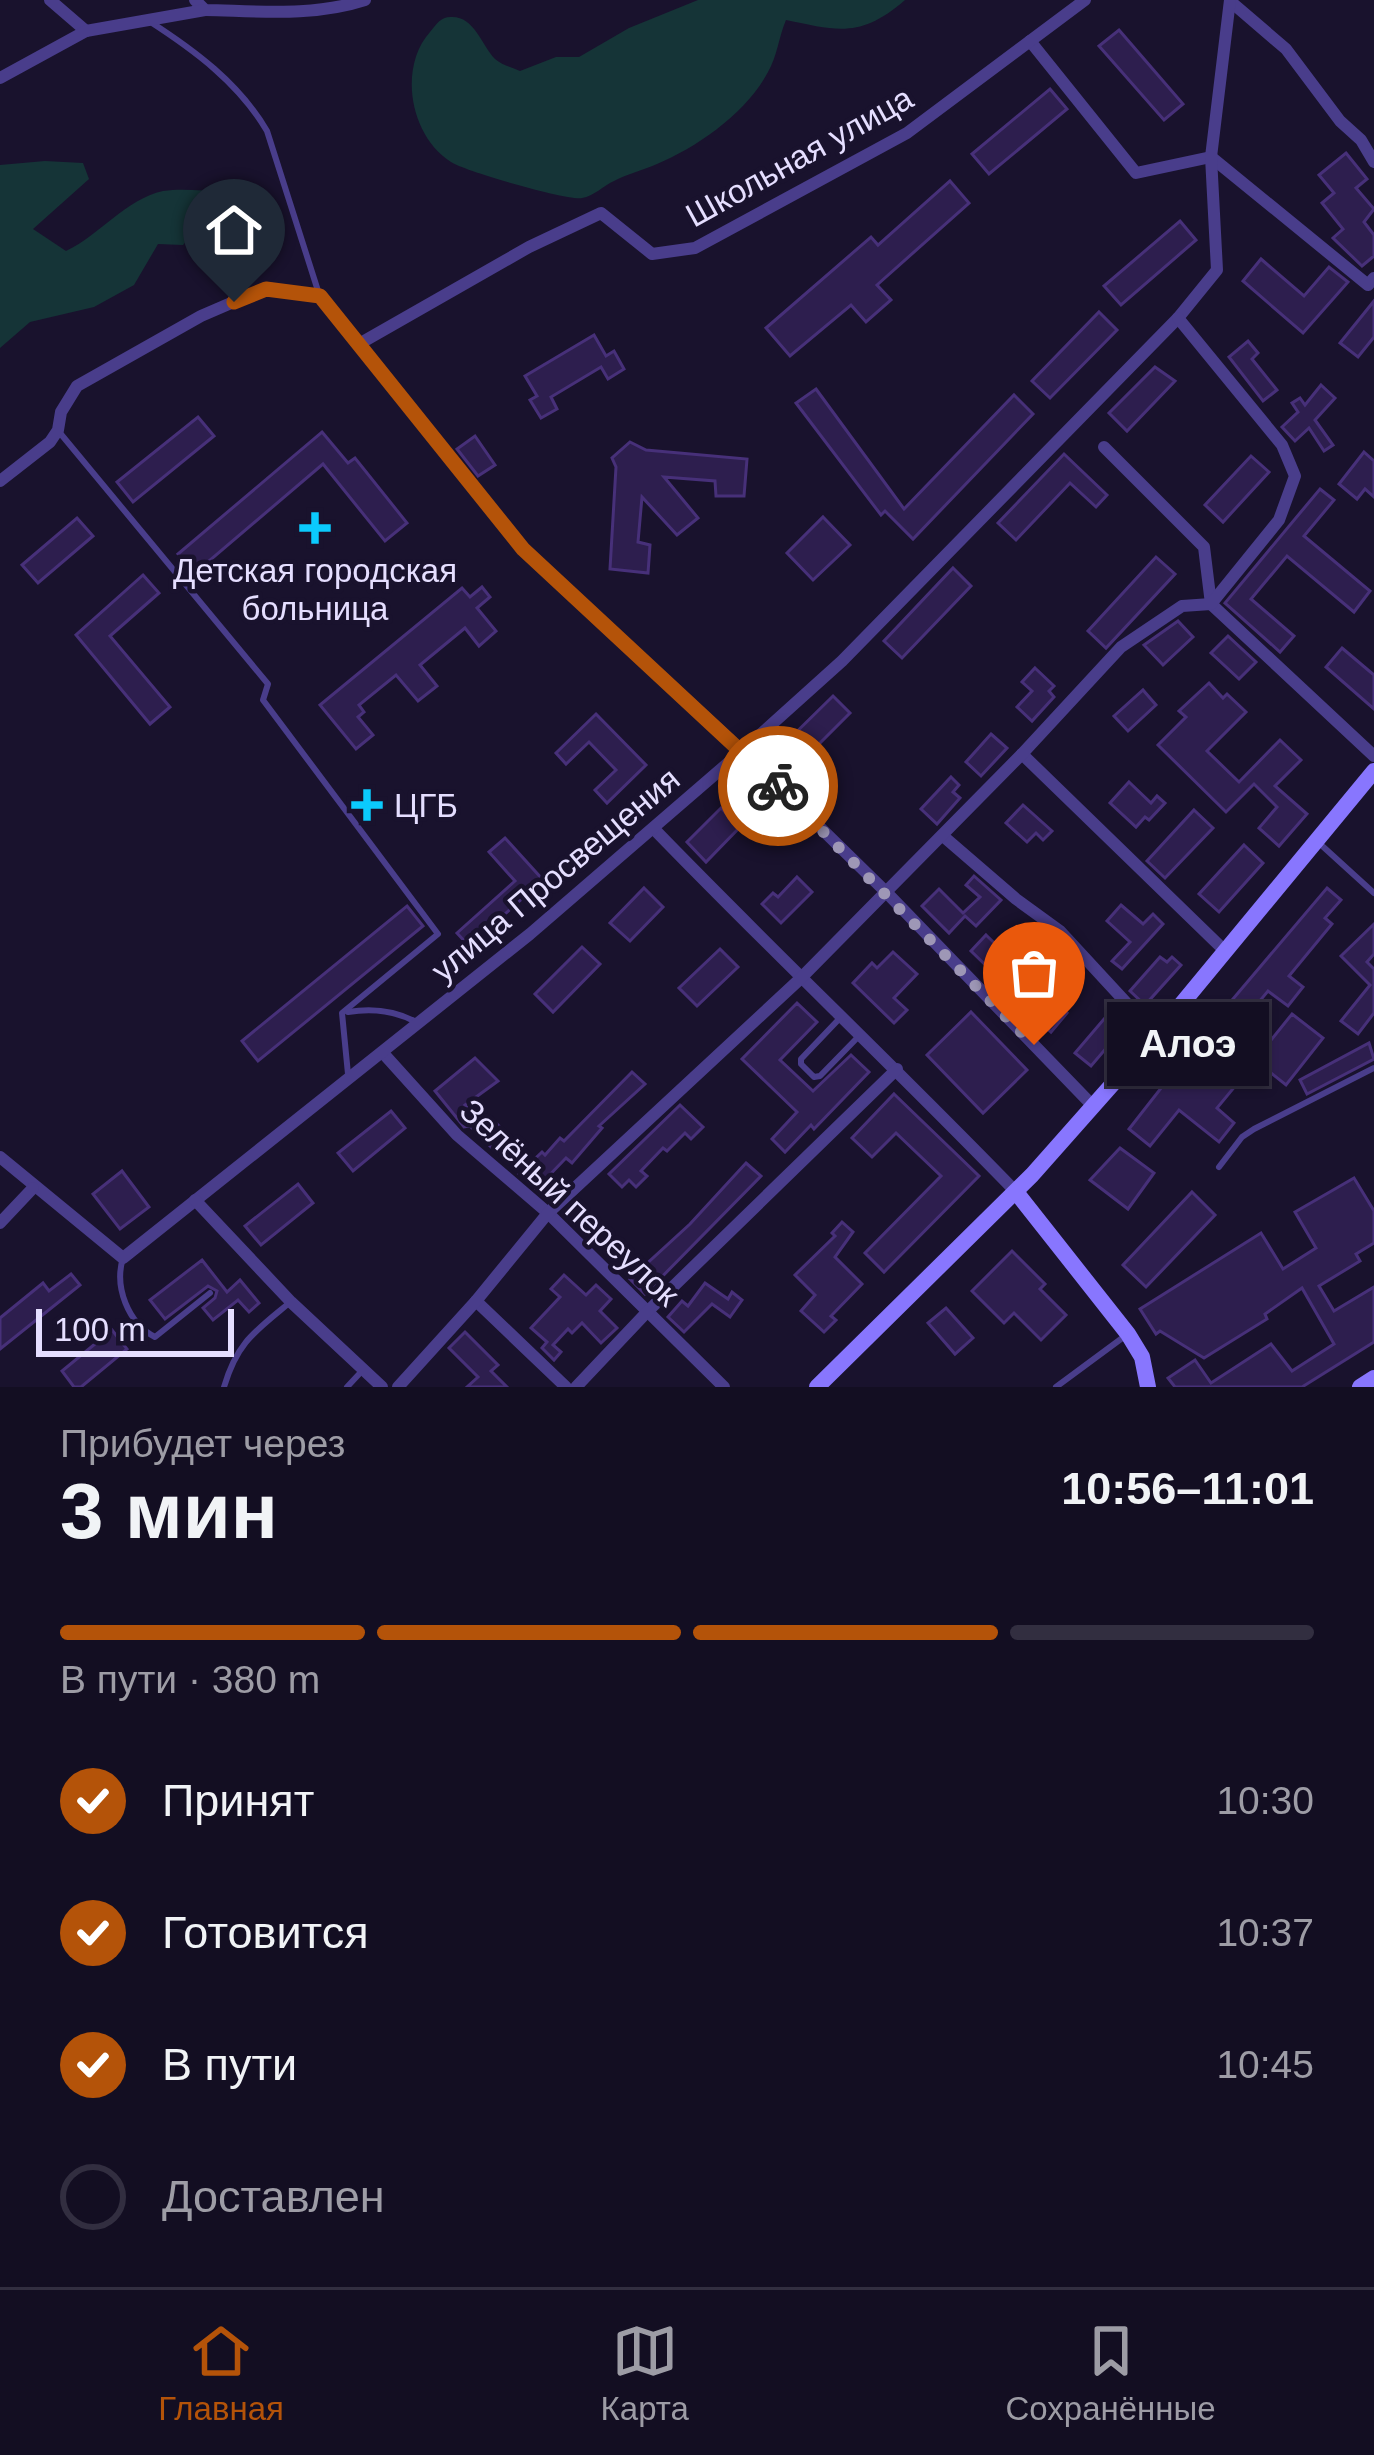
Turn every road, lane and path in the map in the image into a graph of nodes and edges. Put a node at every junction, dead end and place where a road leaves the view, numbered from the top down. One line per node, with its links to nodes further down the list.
1 (50, 0): 7 (street)
2 (365, 0): 5 (street)
3 (1085, 0): 8 (street, Школьная улица)
4 (1230, 0): 10 (street, улица Просвещения); 11 (street)
5 (200, 5): 6 (street)
6 (146, 19): 7 (street); 13 (lane)
7 (86, 32): 9 (street)
8 (1030, 41): 10 (street); 15 (street, Школьная улица)
9 (0, 78)
10 (1211, 157): 12 (street); 14 (street, улица Просвещения)
11 (1374, 163)
12 (1374, 278)
13 (320, 296): 15 (street); 16 (street)
14 (1178, 318): 19 (street); 20 (street, улица Просвещения)
15 (359, 344): 20 (street)
16 (58, 430): 18 (street); 31 (lane)
17 (1104, 447): 19 (street)
18 (0, 481)
19 (1211, 604): 21 (street); 22 (street)
20 (742, 751): 24 (street, улица Просвещения); 27 (street)
21 (1022, 754): 25 (street); 29 (street)
22 (1374, 756)
23 (1374, 771): 26 (main road)
24 (654, 829): 30 (street); 33 (street, улица Просвещения)
25 (943, 836): 27 (street); 35 (street)
26 (1316, 840): 28 (lane); 29 (main road)
27 (887, 893): 30 (street); 40 (street)
28 (1374, 893)
29 (1225, 952): 35 (main road)
30 (800, 980): 32 (street); 46 (street)
31 (342, 1013): 33 (lane); 39 (lane)
32 (841, 1018): 34 (street); 34 (lane)
33 (419, 1024): 36 (street, улица Просвещения)
34 (860, 1035): 38 (street)
35 (1156, 1035): 40 (main road)
36 (383, 1053): 39 (street, улица Просвещения); 46 (street, Зелёный переулок)
37 (1374, 1067): 42 (lane)
38 (897, 1070): 44 (street); 52 (street)
39 (348, 1078): 45 (street, улица Просвещения)
40 (1093, 1106): 44 (main road)
41 (0, 1157): 43 (street)
42 (1219, 1166)
43 (33, 1188): 47 (street); 48 (street)
44 (1016, 1192): 53 (main road); 63 (main road)
45 (195, 1200): 48 (street, улица Просвещения); 51 (street)
46 (548, 1213): 50 (street); 52 (street, Зелёный переулок)
47 (0, 1223)
48 (123, 1258): 49 (lane)
49 (210, 1293)
50 (476, 1301): 59 (street); 60 (street)
51 (291, 1302): 54 (street); 56 (lane)
52 (647, 1312): 61 (street); 62 (street, Зелёный переулок)
53 (1128, 1334): 64 (lane); 65 (main road)
54 (364, 1370): 57 (lane); 58 (street)
55 (1374, 1378): 66 (main road)
56 (224, 1387)
57 (346, 1387)
58 (382, 1387)
59 (398, 1387)
60 (566, 1387)
61 (576, 1387)
62 (724, 1387)
63 (817, 1387)
64 (1055, 1387)
65 (1148, 1387)
66 (1360, 1387)

